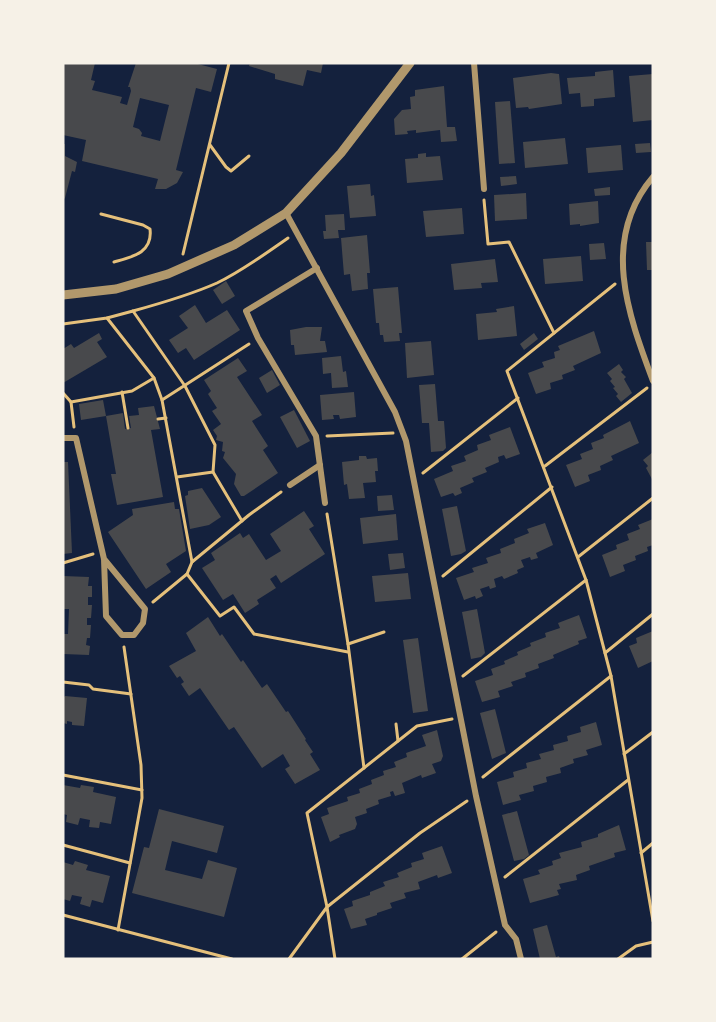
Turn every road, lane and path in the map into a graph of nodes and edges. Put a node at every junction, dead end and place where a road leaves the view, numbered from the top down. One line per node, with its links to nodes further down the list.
1 (229, 63): 4 (path)
2 (410, 63): 8 (street)
3 (474, 63): 7 (street)
4 (210, 145): 5 (path); 13 (path)
5 (249, 156)
6 (653, 177): 14 (street)
7 (484, 189): 19 (path)
8 (286, 213): 10 (street); 13 (street)
9 (101, 214): 11 (path)
10 (297, 232): 12 (street); 16 (path)
11 (114, 262)
12 (316, 268): 20 (street); 32 (street)
13 (178, 270): 15 (street)
14 (623, 277): 19 (path); 22 (street)
15 (63, 295)
16 (133, 310): 17 (path); 23 (path)
17 (107, 318): 18 (path); 21 (path)
18 (63, 324)
19 (554, 334): 26 (path)
20 (258, 338): 23 (path); 36 (street)
21 (154, 378): 24 (path); 27 (path)
22 (653, 382): 37 (path)
23 (185, 386): 27 (path); 38 (path)
24 (122, 392): 28 (path); 31 (path)
25 (63, 393): 28 (path)
26 (518, 398): 37 (path); 40 (path)
27 (162, 400): 29 (path)
28 (71, 402): 35 (path)
29 (166, 418): 30 (path); 39 (path)
30 (159, 419)
31 (128, 428)
32 (403, 432): 33 (path); 40 (street)
33 (341, 436)
34 (63, 438): 35 (street)
35 (76, 438): 46 (street)
36 (320, 465): 41 (street); 44 (street)
37 (544, 466): 42 (path)
38 (213, 472): 39 (path); 45 (path)
39 (177, 477): 49 (path)
40 (414, 480): 53 (street)
41 (290, 485): 45 (path)
42 (552, 487): 47 (path); 53 (path)
43 (653, 498): 47 (path)
44 (326, 503): 58 (path)
45 (242, 521): 49 (path)
46 (102, 551): 48 (street); 50 (path)
47 (578, 557): 52 (path)
48 (104, 559): 54 (street); 57 (street)
49 (192, 562): 51 (path)
50 (63, 563)
51 (187, 573): 54 (path); 59 (path)
52 (586, 580): 60 (path); 63 (path)
53 (434, 583): 63 (street)
54 (145, 609): 57 (street)
55 (653, 614): 60 (path)
56 (384, 632): 58 (path)
57 (122, 635): 64 (path)
58 (348, 644): 59 (path)
59 (349, 652): 70 (path)
60 (605, 653): 61 (path)
61 (611, 676): 69 (path); 73 (path)
62 (63, 682): 64 (path)
63 (454, 683): 65 (street)
64 (131, 694): 74 (path)
65 (461, 717): 68 (path); 73 (street)
66 (396, 724): 68 (path)
67 (653, 732): 69 (path)
68 (398, 741): 70 (path)
69 (624, 754): 72 (path)
70 (364, 768): 81 (path)
71 (63, 775): 74 (path)
72 (628, 780): 78 (path); 80 (path)
73 (474, 784): 75 (street)
74 (142, 790): 79 (path)
75 (476, 796): 80 (street); 81 (path)
76 (653, 843): 78 (path)
77 (63, 845): 79 (path)
78 (641, 853): 83 (path)
79 (130, 863): 85 (path)
80 (496, 884): 84 (street)
81 (327, 907): 88 (path); 89 (path)
82 (63, 915): 85 (path)
83 (653, 921)
84 (505, 925): 90 (path); 91 (street)
85 (118, 930): 87 (path)
86 (653, 942): 92 (path)
87 (232, 959)
88 (289, 959)
89 (335, 959)
90 (462, 959)
91 (521, 959)
92 (618, 959)

